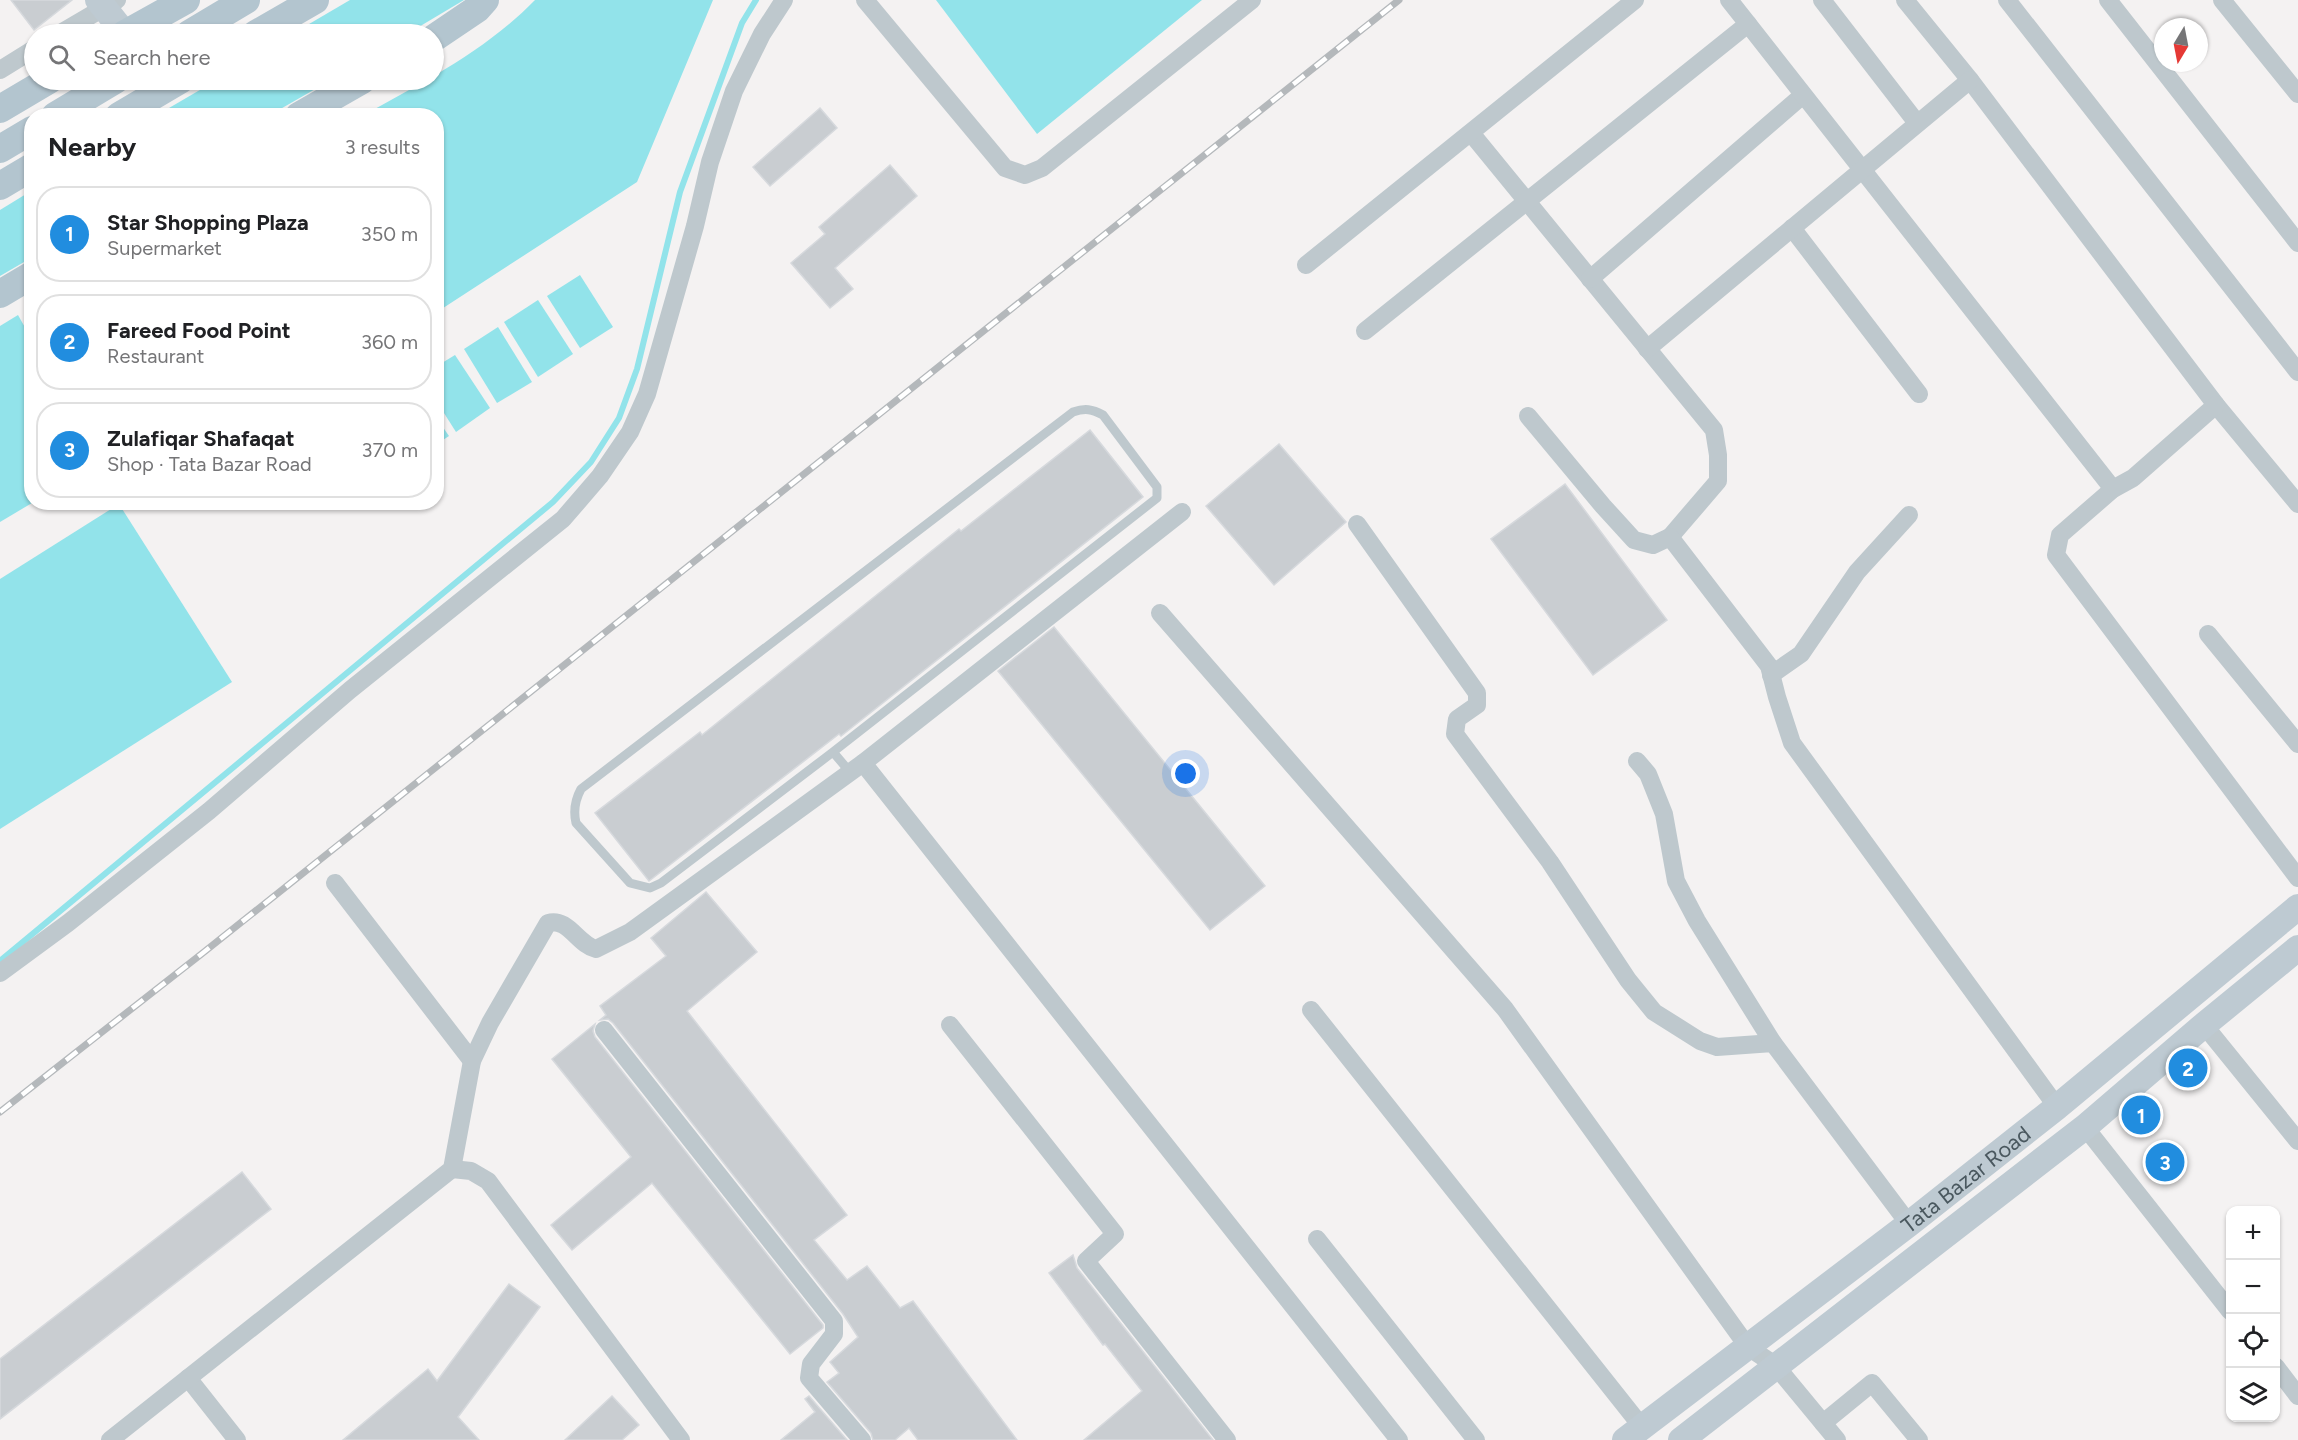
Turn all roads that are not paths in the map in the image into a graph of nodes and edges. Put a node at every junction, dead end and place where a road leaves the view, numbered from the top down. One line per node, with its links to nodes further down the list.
1 (186, 0): 18 (main road)
2 (246, 0): 19 (main road)
3 (315, 0): 20 (main road)
4 (784, 0): 73 (street)
5 (865, 0): 6 (street)
6 (1252, 0)
7 (1635, 0): 37 (street)
8 (1729, 0): 21 (street)
9 (1822, 0): 36 (street)
10 (1905, 0): 25 (street)
11 (2007, 0): 52 (street)
12 (2108, 0): 45 (street)
13 (2222, 0): 30 (street)
14 (106, 3): 16 (street); 17 (street)
15 (481, 4): 22 (main road)
16 (74, 24)
17 (119, 24)
18 (143, 24)
19 (206, 24)
20 (273, 24)
21 (1748, 24): 31 (street); 43 (street)
22 (444, 31)
23 (24, 55): 24 (street)
24 (0, 70)
25 (1970, 80): 36 (street); 54 (street)
26 (32, 90): 35 (main road)
27 (98, 90): 32 (main road)
28 (163, 90): 33 (main road)
29 (344, 90): 34 (main road)
30 (2298, 94)
31 (1803, 95): 40 (street); 48 (street)
32 (68, 108)
33 (133, 108)
34 (312, 108)
35 (0, 109)
36 (1917, 123): 40 (street)
37 (1471, 133): 43 (street); 46 (street)
38 (24, 135): 39 (main road)
39 (0, 149)
40 (1861, 170): 44 (street); 56 (street)
41 (24, 172): 42 (main road)
42 (0, 186)
43 (1526, 201): 48 (street); 50 (street)
44 (1792, 228): 51 (street); 53 (street)
45 (2298, 243)
46 (1306, 266)
47 (24, 279): 49 (main road)
48 (1590, 279): 51 (street)
49 (0, 294)
50 (1365, 330)
51 (1647, 349): 61 (street)
52 (2298, 372)
53 (1920, 393)
54 (2216, 405): 56 (street); 57 (street)
55 (1528, 416): 61 (street)
56 (2113, 489): 69 (street)
57 (2298, 504)
58 (1182, 512): 68 (street)
59 (1909, 514): 64 (street)
60 (1357, 524): 78 (street)
61 (1670, 537): 64 (street)
62 (1160, 612): 87 (street)
63 (2208, 634): 65 (street)
64 (1771, 675): 80 (street)
65 (2298, 744)
66 (833, 752): 66 (lane); 68 (lane)
67 (1636, 761): 78 (street)
68 (856, 768): 79 (street); 99 (street)
69 (2298, 878)
70 (336, 883): 79 (street)
71 (2298, 907): 80 (street, Tata Bazar Road)
72 (2298, 948): 76 (street, Tata Bazar Road)
73 (0, 973)
74 (1311, 1011): 93 (street)
75 (950, 1025): 98 (street)
76 (2204, 1025): 81 (street, Tata Bazar Road); 82 (street)
77 (604, 1030): 97 (street)
78 (1773, 1043): 84 (street)
79 (472, 1061): 83 (street)
80 (2057, 1107): 84 (street, Tata Bazar Road)
81 (2085, 1127): 86 (street); 88 (street, Tata Bazar Road)
82 (2298, 1140)
83 (452, 1169): 90 (street); 96 (street)
84 (1909, 1224): 87 (street, Tata Bazar Road)
85 (1317, 1239): 100 (street)
86 (2226, 1306)
87 (1748, 1347): 88 (street); 93 (street, Tata Bazar Road)
88 (1775, 1365): 92 (street); 101 (street, Tata Bazar Road)
89 (2277, 1368): 91 (street)
90 (189, 1378): 94 (street); 95 (street)
91 (2298, 1396)
92 (1823, 1423): 102 (street); 103 (street)
93 (1633, 1433)
94 (110, 1440)
95 (237, 1440)
96 (681, 1440)
97 (862, 1440)
98 (1227, 1440)
99 (1399, 1440)
100 (1476, 1440)
101 (1681, 1440)
102 (1837, 1440)
103 (1919, 1440)

